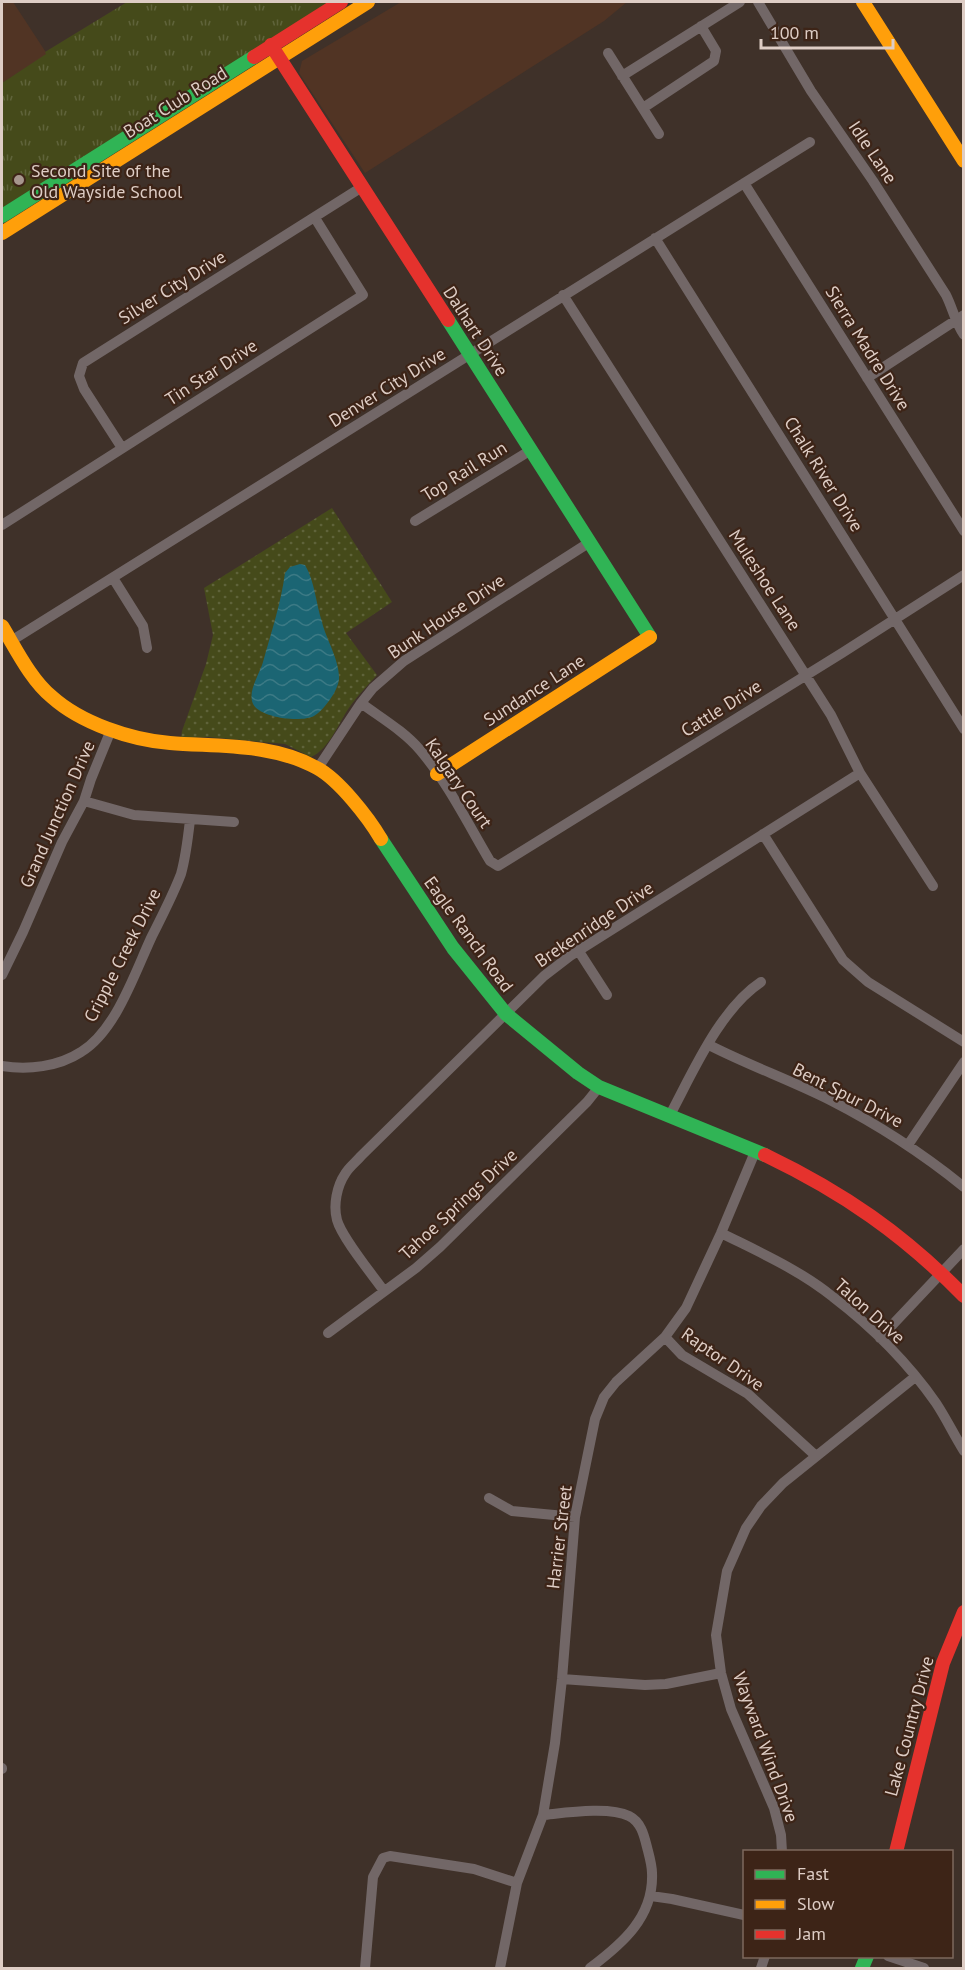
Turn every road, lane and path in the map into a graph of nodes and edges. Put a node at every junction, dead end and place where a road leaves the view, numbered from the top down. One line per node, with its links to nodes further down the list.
1 (341, 2): 7 (street, Boat Club Road)
2 (368, 2): 9 (street, Boat Club Road)
3 (740, 2): 6 (street)
4 (758, 2): 22 (street, Idle Lane)
5 (863, 2): 14 (street)
6 (701, 26): 10 (street); 11 (street)
7 (271, 45): 9 (street, Dalhart Drive); 17 (street, Boat Club Road)
8 (608, 53): 10 (street)
9 (279, 58): 16 (street, Dalhart Drive); 19 (street, Boat Club Road)
10 (622, 76): 11 (street)
11 (643, 108): 12 (street)
12 (659, 134)
13 (810, 142): 15 (street, Denver City Drive)
14 (963, 161)
15 (744, 183): 20 (street, Denver City Drive); 25 (street, Sierra Madre Drive)
16 (362, 188): 18 (street, Silver City Drive); 24 (street, Dalhart Drive)
17 (2, 216)
18 (315, 218): 26 (street, Silver City Drive); 26 (street, Tin Star Drive)
19 (2, 233)
20 (655, 238): 21 (street, Denver City Drive); 34 (street, Chalk River Drive)
21 (563, 295): 24 (street, Denver City Drive); 39 (street, Muleshoe Lane)
22 (961, 318): 23 (street, Idle Lane); 25 (street)
23 (963, 335)
24 (470, 355): 27 (street, Dalhart Drive); 33 (street, Denver City Drive)
25 (867, 378): 30 (street, Sierra Madre Drive)
26 (122, 448): 29 (street, Tin Star Drive)
27 (531, 450): 28 (street, Top Rail Run); 31 (street, Dalhart Drive)
28 (415, 521)
29 (2, 525)
30 (963, 531)
31 (590, 542): 36 (street, Dalhart Drive); 40 (street, Bunk House Drive)
32 (963, 575): 34 (street, Cattle Drive)
33 (113, 578): 37 (street, Denver City Drive); 38 (street)
34 (895, 619): 39 (street, Cattle Drive); 41 (street, Chalk River Drive)
35 (2, 626): 37 (street, Eagle Ranch Road)
36 (651, 636): 45 (street, Sundance Lane)
37 (11, 641): 42 (street, Eagle Ranch Road)
38 (147, 648)
39 (805, 675): 44 (street, Muleshoe Lane); 50 (street, Cattle Drive)
40 (361, 703): 43 (street, Bunk House Drive); 45 (street, Kalgary Court)
41 (963, 729)
42 (111, 730): 43 (street, Eagle Ranch Road); 46 (street, Grand Junction Drive)
43 (318, 768): 56 (street, Eagle Ranch Road)
44 (860, 773): 49 (street, Brekenridge Drive); 51 (street, Muleshoe Lane)
45 (437, 774): 50 (street, Kalgary Court)
46 (84, 801): 47 (street); 53 (street, Grand Junction Drive)
47 (190, 820): 48 (street); 60 (street, Cripple Creek Drive)
48 (234, 822)
49 (763, 834): 52 (street, Brekenridge Drive); 57 (street)
50 (495, 865)
51 (933, 886)
52 (578, 950): 55 (street); 56 (street, Brekenridge Drive)
53 (2, 975)
54 (761, 982): 58 (street)
55 (607, 995)
56 (506, 1014): 61 (street, Eagle Ranch Road); 69 (street, Brekenridge Drive)
57 (963, 1042)
58 (709, 1045): 62 (street); 63 (street, Bent Spur Drive)
59 (963, 1062): 63 (street)
60 (2, 1066)
61 (598, 1087): 62 (street, Eagle Ranch Road); 69 (street, Tahoe Springs Drive)
62 (670, 1115): 64 (street, Eagle Ranch Road)
63 (908, 1145): 65 (street, Bent Spur Drive)
64 (755, 1152): 66 (street, Harrier Street); 68 (street, Eagle Ranch Road)
65 (963, 1187)
66 (721, 1233): 72 (street, Harrier Street); 73 (street, Talon Drive)
67 (963, 1248): 68 (street)
68 (941, 1273): 70 (street, Eagle Ranch Road); 73 (street)
69 (384, 1291): 71 (street, Tahoe Springs Drive)
70 (963, 1296)
71 (328, 1333)
72 (665, 1337): 76 (street, Raptor Drive); 78 (street, Harrier Street)
73 (880, 1338): 74 (street, Talon Drive)
74 (915, 1377): 75 (street, Talon Drive); 76 (street, Wayward Wind Drive)
75 (963, 1451)
76 (816, 1456): 80 (street, Wayward Wind Drive)
77 (489, 1498): 78 (street)
78 (575, 1517): 81 (street, Harrier Street)
79 (963, 1611): 84 (street, Lake Country Drive)
80 (721, 1673): 81 (street); 83 (street, Wayward Wind Drive)
81 (562, 1679): 82 (street, Harrier Street)
82 (543, 1815): 85 (street, Harrier Street); 86 (street)
83 (782, 1850)
84 (896, 1850)
85 (517, 1883): 89 (street); 90 (street, Harrier Street)
86 (651, 1896): 87 (street); 91 (street)
87 (743, 1915)
88 (894, 1958): 92 (street)
89 (365, 1968)
90 (500, 1968)
91 (590, 1968)
92 (924, 1968)

